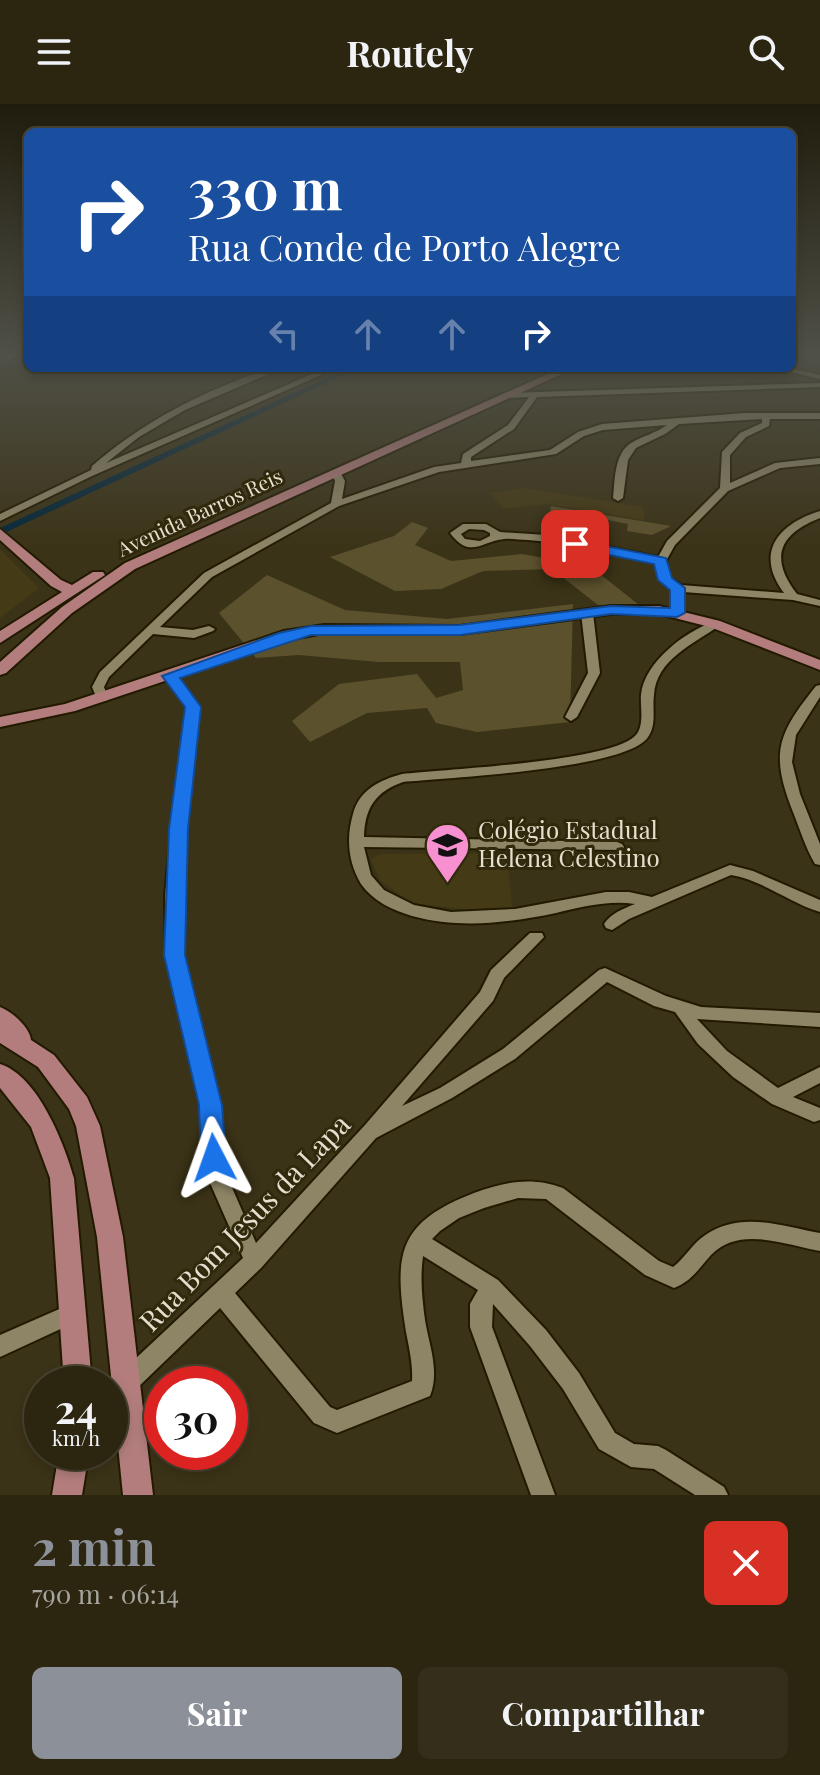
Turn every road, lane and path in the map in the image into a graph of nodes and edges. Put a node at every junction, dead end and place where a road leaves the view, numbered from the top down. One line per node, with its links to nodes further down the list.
1 (161, 421): 12 (street)
2 (211, 421): 12 (street)
3 (437, 421): 23 (main road, Avenida Barros Reis)
4 (450, 421): 11 (main road, Avenida Barros Reis)
5 (515, 421): 10 (street)
6 (700, 421): 8 (street)
7 (767, 421): 13 (street)
8 (676, 422): 10 (street); 14 (street)
9 (820, 461): 13 (street)
10 (466, 465): 15 (street)
11 (336, 472): 15 (street); 21 (main road, Avenida Barros Reis)
12 (89, 474): 17 (street)
13 (725, 489): 20 (street)
14 (618, 498)
15 (336, 504): 30 (street)
16 (820, 514): 24 (street)
17 (0, 518)
18 (496, 535): 20 (street)
19 (4, 537): 23 (main road)
20 (661, 561): 22 (street)
21 (110, 578): 23 (main road); 33 (main road, Avenida Barros Reis)
22 (678, 588): 24 (street); 27 (street)
23 (70, 590): 31 (main road, Avenida Barros Reis)
24 (793, 597): 25 (street)
25 (820, 603)
26 (587, 613): 27 (main road); 34 (main road); 38 (street)
27 (677, 613): 28 (main road)
28 (715, 624): 32 (main road); 41 (street)
29 (209, 629): 30 (street)
30 (149, 630): 36 (street)
31 (0, 638)
32 (820, 665)
33 (0, 670)
34 (170, 676): 36 (main road); 62 (street)
35 (820, 689): 43 (street)
36 (102, 698): 37 (main road)
37 (69, 708): 39 (main road); 40 (main road)
38 (571, 717)
39 (0, 722)
40 (0, 736)
41 (355, 842): 42 (street); 44 (street)
42 (617, 847)
43 (820, 860)
44 (654, 903): 45 (street); 46 (street)
45 (820, 906)
46 (612, 924)
47 (536, 937): 59 (street)
48 (682, 1009): 50 (street); 56 (street); 59 (street, Rua Bom Jesus da Lapa)
49 (0, 1016): 52 (main road)
50 (820, 1020)
51 (0, 1032): 52 (main road)
52 (46, 1061): 68 (main road)
53 (0, 1073): 57 (main road)
54 (820, 1074): 56 (street)
55 (0, 1082): 57 (main road)
56 (778, 1097): 58 (street)
57 (27, 1098): 65 (main road)
58 (814, 1114)
59 (369, 1132): 62 (street, Rua Bom Jesus da Lapa)
60 (417, 1241): 61 (street); 63 (street); 64 (street)
61 (820, 1242)
62 (254, 1261): 64 (street, Rua Bom Jesus da Lapa)
63 (491, 1287): 74 (street); 75 (street)
64 (222, 1294): 69 (street, Rua Bom Jesus da Lapa)
65 (73, 1313): 66 (street); 67 (main road)
66 (0, 1346)
67 (77, 1366)
68 (125, 1366)
69 (128, 1381)
70 (128, 1392): 73 (main road)
71 (71, 1470): 72 (main road)
72 (67, 1495)
73 (138, 1495)
74 (543, 1495)
75 (716, 1495)

